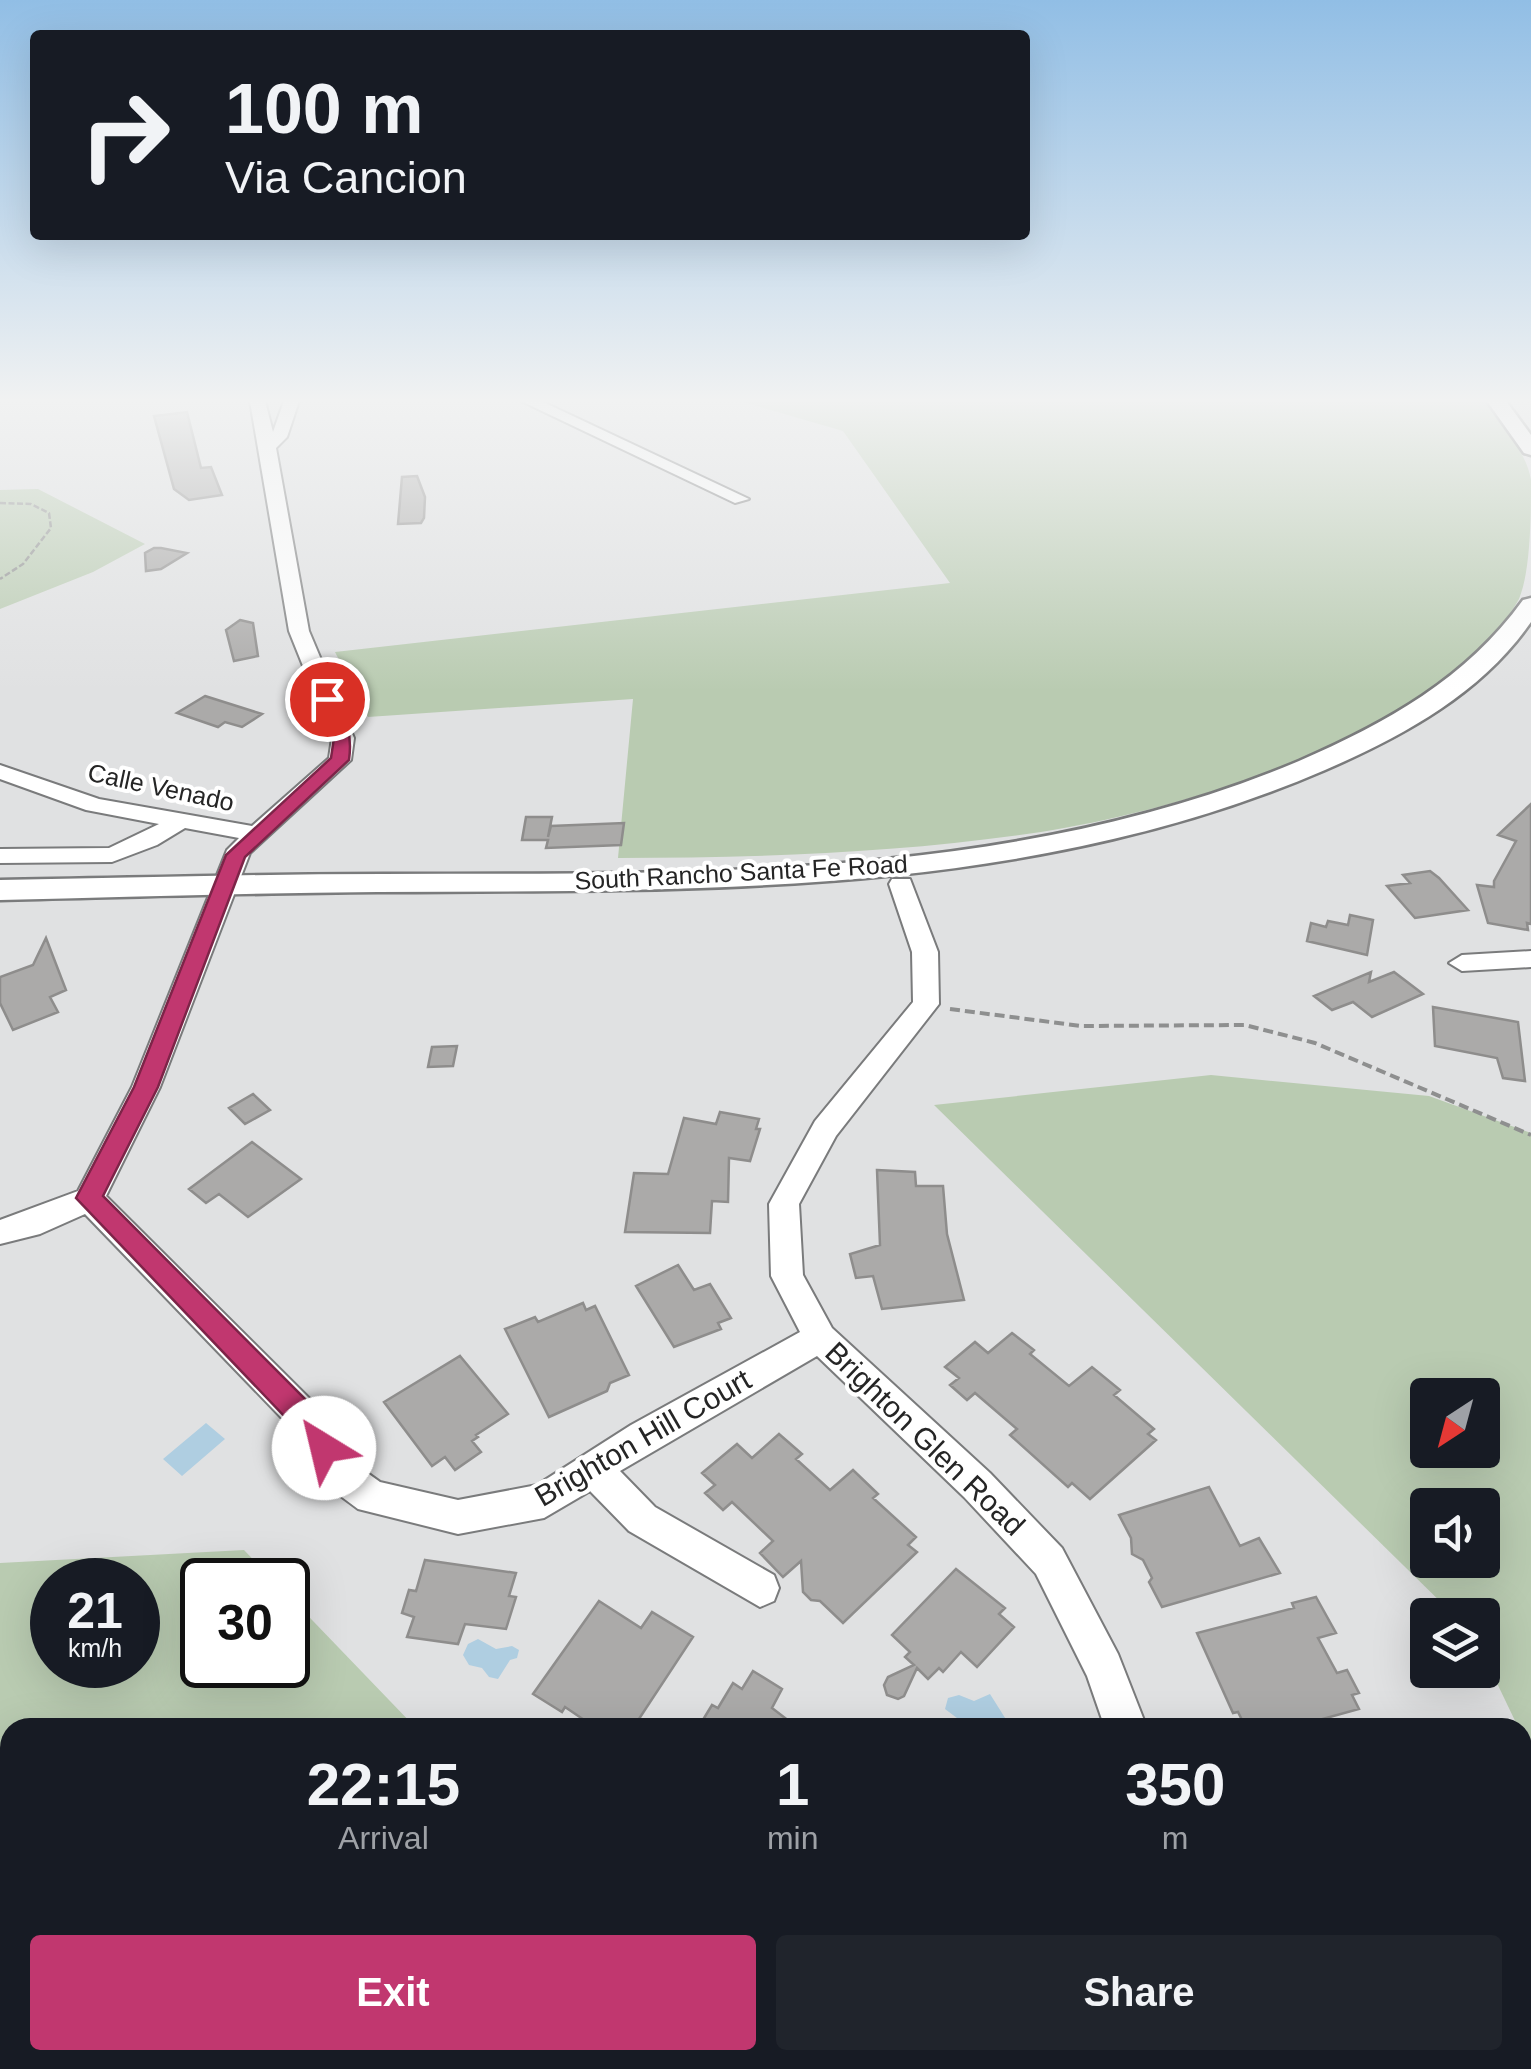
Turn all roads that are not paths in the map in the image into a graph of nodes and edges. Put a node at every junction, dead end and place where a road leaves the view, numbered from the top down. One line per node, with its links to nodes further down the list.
1 (276, 498): 6 (street)
2 (1531, 604): 10 (main road, South Rancho Santa Fe Road)
3 (1531, 646): 8 (main road, South Rancho Santa Fe Road)
4 (0, 772): 5 (street, Calle Venado)
5 (180, 821): 6 (street, Calle Venado); 7 (street)
6 (256, 834): 10 (street)
7 (0, 856)
8 (901, 884): 10 (main road, South Rancho Santa Fe Road); 16 (street, Brighton Glen Road)
9 (0, 890): 10 (main road, South Rancho Santa Fe Road)
10 (220, 898): 11 (main road, South Rancho Santa Fe Road); 14 (street)
11 (0, 912)
12 (1531, 960): 13 (street)
13 (1462, 964)
14 (89, 1198): 15 (street); 17 (street, Brighton Hill Court)
15 (0, 1232)
16 (820, 1338): 17 (street, Brighton Hill Court); 19 (street, Brighton Glen Road)
17 (594, 1471): 18 (street)
18 (760, 1588)
19 (1122, 1718)

